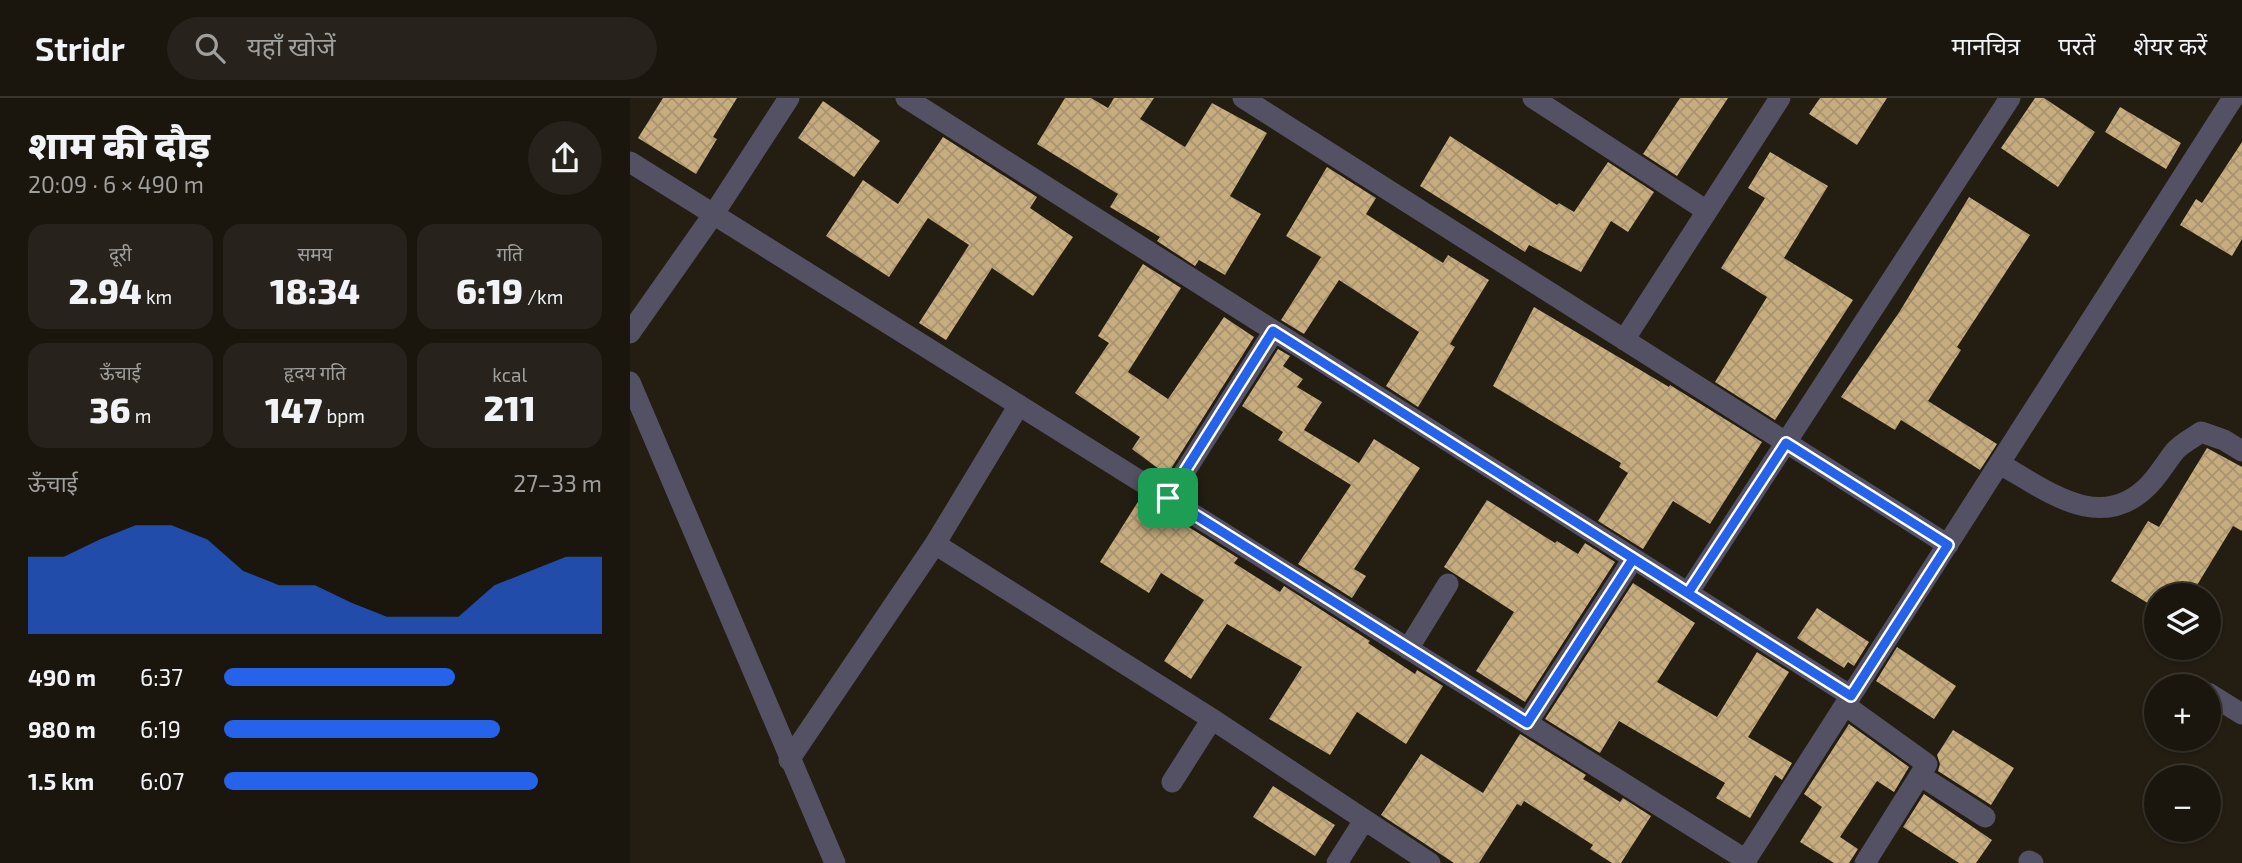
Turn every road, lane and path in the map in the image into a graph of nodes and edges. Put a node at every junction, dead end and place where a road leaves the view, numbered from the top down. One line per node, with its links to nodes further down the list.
1 (789, 98): 10 (street)
2 (906, 98): 11 (street)
3 (1242, 98): 13 (street)
4 (1533, 98): 9 (street)
5 (1780, 98): 9 (street)
6 (2010, 98): 16 (street)
7 (2233, 98): 18 (street)
8 (630, 162): 10 (street)
9 (1707, 211): 13 (street)
10 (713, 215): 12 (street); 15 (street)
11 (1273, 331): 19 (street); 22 (street)
12 (630, 333)
13 (1624, 340): 16 (street)
14 (630, 382): 31 (street)
15 (1019, 405): 19 (street); 20 (street)
16 (1786, 443): 21 (street); 24 (street)
17 (2242, 451): 18 (street)
18 (2000, 464): 21 (street)
19 (1168, 498): 25 (street)
20 (935, 544): 29 (street); 31 (street)
21 (1948, 545): 26 (street)
22 (1633, 559): 24 (street); 30 (street)
23 (1448, 584): 25 (street)
24 (1688, 593): 26 (street)
25 (1408, 649): 30 (street)
26 (1848, 701): 32 (street); 36 (street)
27 (2221, 701): 28 (street)
28 (2242, 714)
29 (1212, 719): 33 (street); 35 (street)
30 (1527, 723): 36 (street)
31 (789, 761): 37 (street)
32 (1921, 776): 34 (street); 40 (street)
33 (1172, 782)
34 (1985, 817)
35 (1363, 822): 38 (street); 39 (street)
36 (1745, 861)
37 (835, 863)
38 (1337, 863)
39 (1430, 863)
40 (1866, 863)

